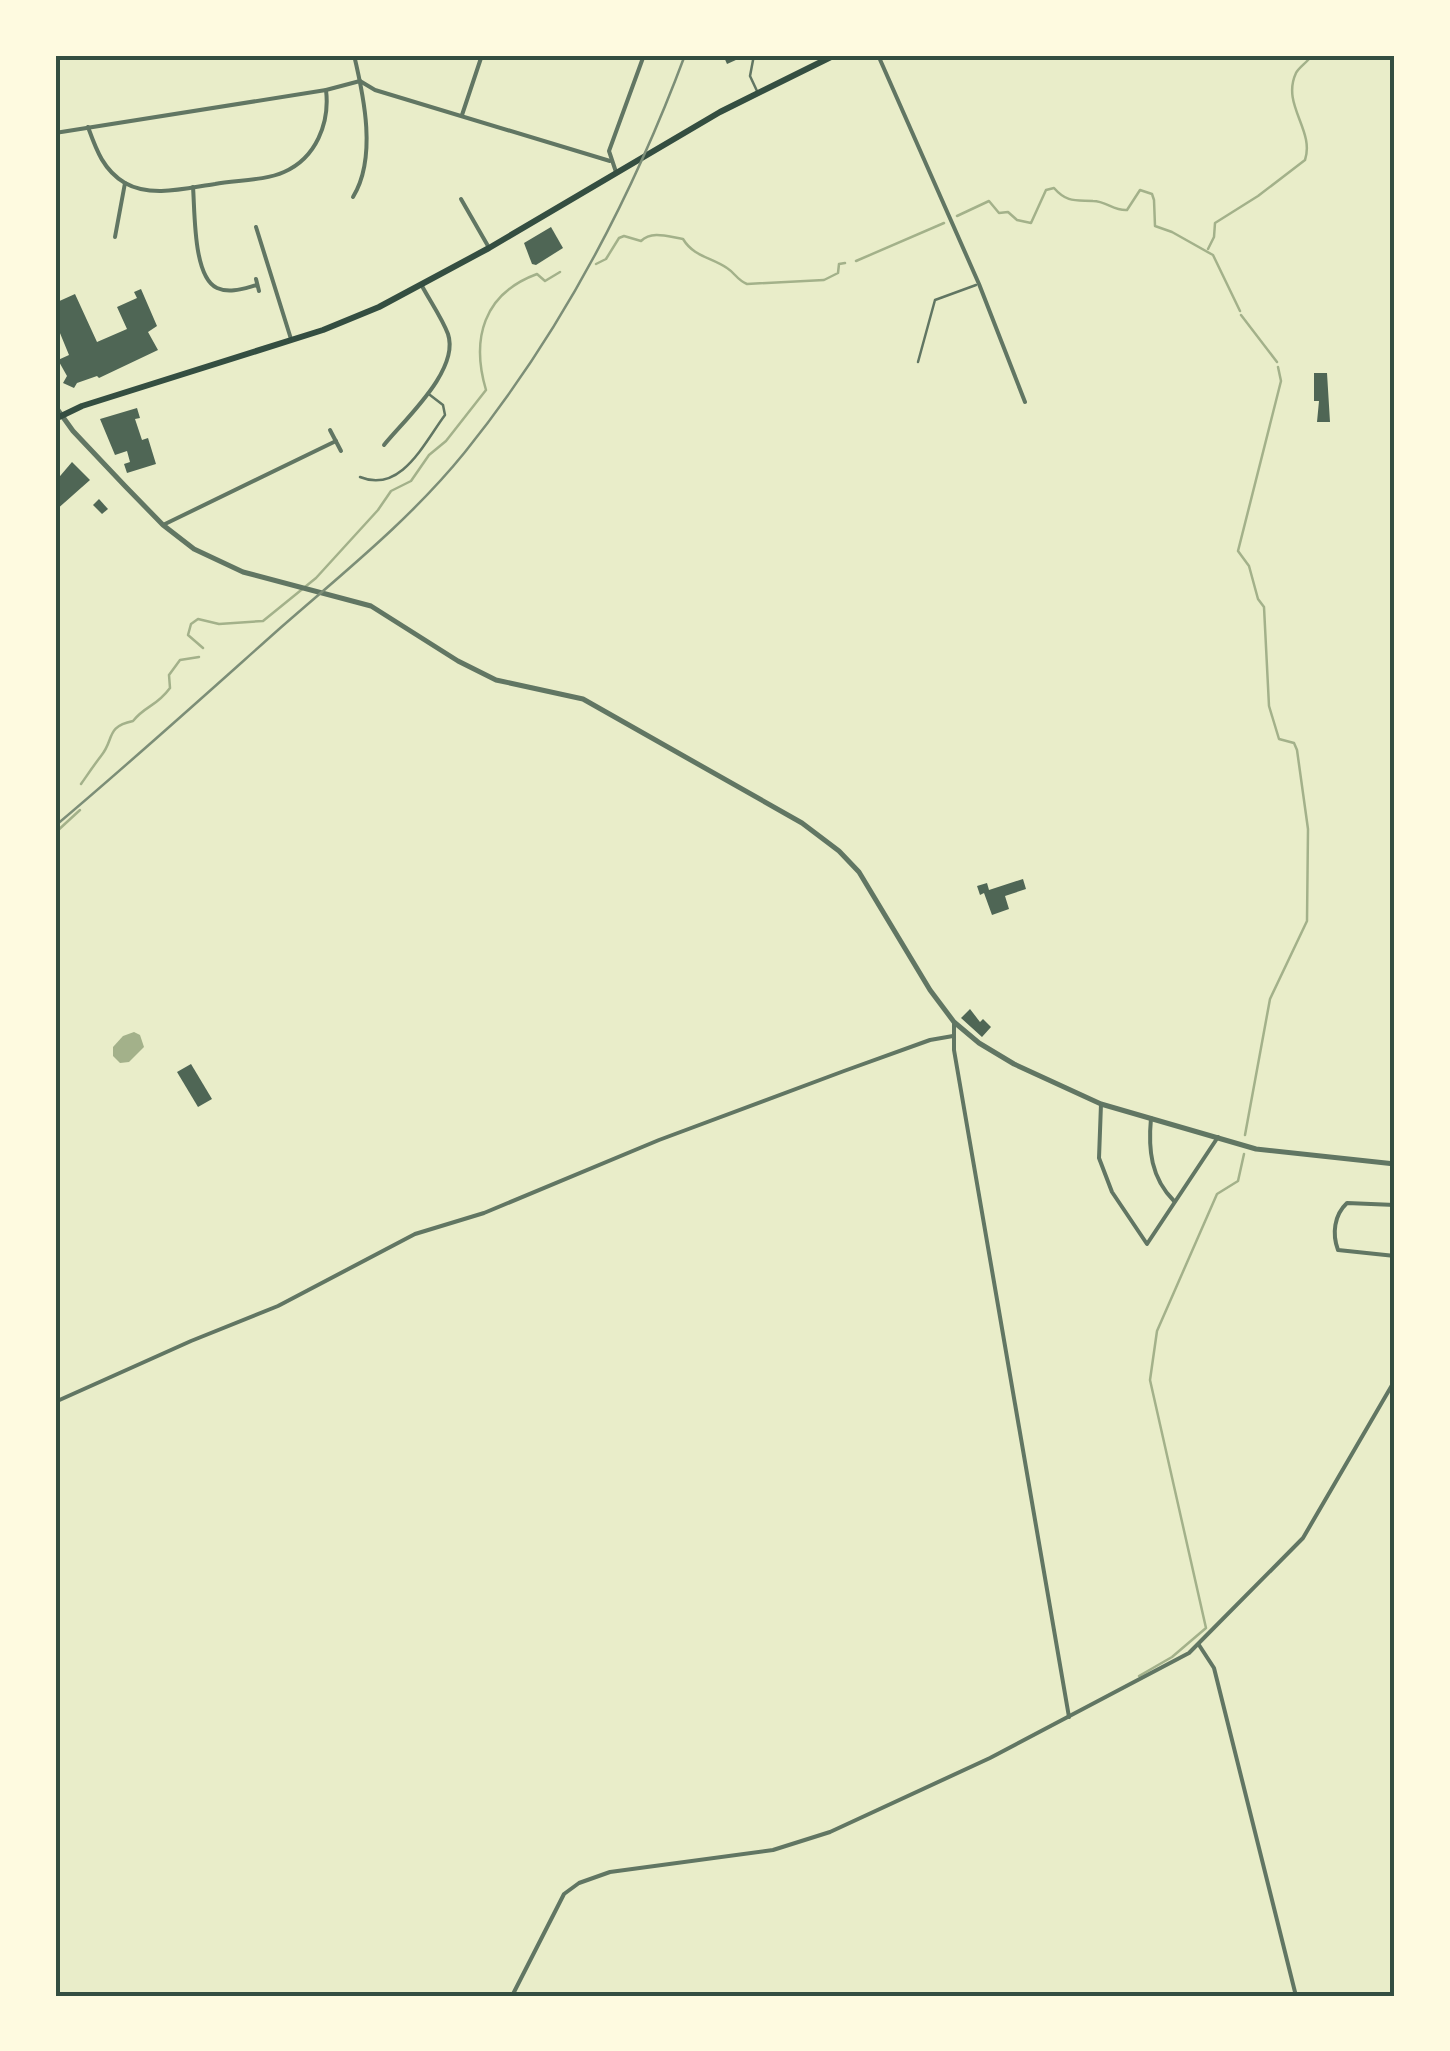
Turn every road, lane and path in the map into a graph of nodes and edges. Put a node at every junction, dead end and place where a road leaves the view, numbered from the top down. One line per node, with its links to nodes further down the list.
1 (354, 55): 7 (street)
2 (482, 55): 10 (street)
3 (644, 55): 13 (street)
4 (754, 55): 9 (lane)
5 (834, 55): 9 (main road)
6 (878, 55): 22 (street)
7 (360, 80): 8 (street); 10 (street); 17 (street)
8 (326, 90): 11 (street); 16 (street)
9 (757, 91): 14 (main road)
10 (462, 115): 13 (street)
11 (88, 127): 12 (street); 15 (street)
12 (55, 133)
13 (610, 161): 14 (street)
14 (616, 172): 21 (main road)
15 (126, 183): 16 (street); 20 (street)
16 (193, 188): 23 (street)
17 (354, 196)
18 (461, 198): 21 (street)
19 (256, 227): 25 (street)
20 (116, 236)
21 (489, 248): 24 (main road)
22 (979, 284): 26 (lane); 28 (street)
23 (257, 285)
24 (422, 286): 25 (main road); 27 (street)
25 (292, 340): 30 (main road)
26 (918, 362)
27 (427, 392): 33 (street); 35 (lane)
28 (1024, 402)
29 (55, 406): 30 (street)
30 (58, 418): 36 (street)
31 (330, 430): 32 (street)
32 (336, 441): 34 (street); 36 (street)
33 (384, 445)
34 (340, 451)
35 (360, 477)
36 (163, 525): 37 (street)
37 (954, 1022): 38 (street); 39 (street)
38 (952, 1036): 47 (street); 49 (street)
39 (1101, 1104): 40 (street); 43 (street)
40 (1151, 1118): 41 (street); 43 (street)
41 (1218, 1136): 42 (street); 43 (street)
42 (1395, 1164)
43 (1174, 1202)
44 (1395, 1205): 45 (street)
45 (1395, 1256)
46 (1395, 1380): 48 (street)
47 (55, 1402)
48 (1199, 1645): 49 (street); 51 (street)
49 (1069, 1717): 50 (street)
50 (512, 1996)
51 (1296, 1996)

